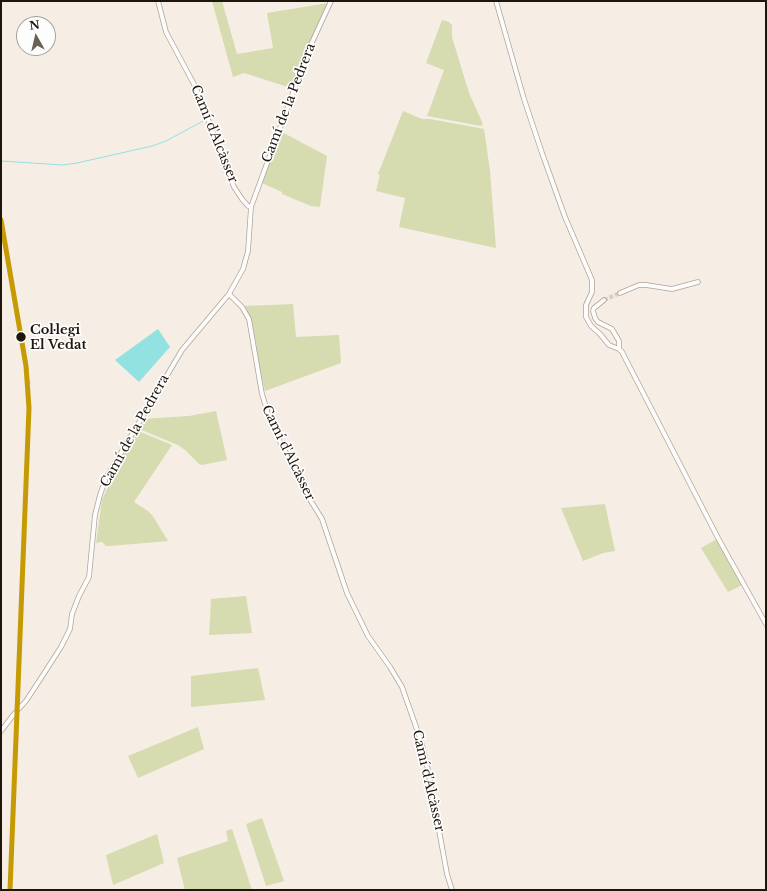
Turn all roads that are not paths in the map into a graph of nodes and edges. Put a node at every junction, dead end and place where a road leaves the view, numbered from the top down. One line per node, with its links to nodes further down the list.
1 (158, 1): 4 (street, Camí d'Alcàsser)
2 (331, 1): 4 (street, Camí de la Pedrera)
3 (496, 1): 9 (street)
4 (251, 207): 7 (street)
5 (698, 282): 6 (street)
6 (620, 293)
7 (230, 294): 11 (street, Camí de la Pedrera); 12 (street, Camí d'Alcàsser)
8 (604, 300): 9 (street)
9 (619, 349): 10 (street)
10 (766, 624)
11 (1, 731)
12 (452, 889)

